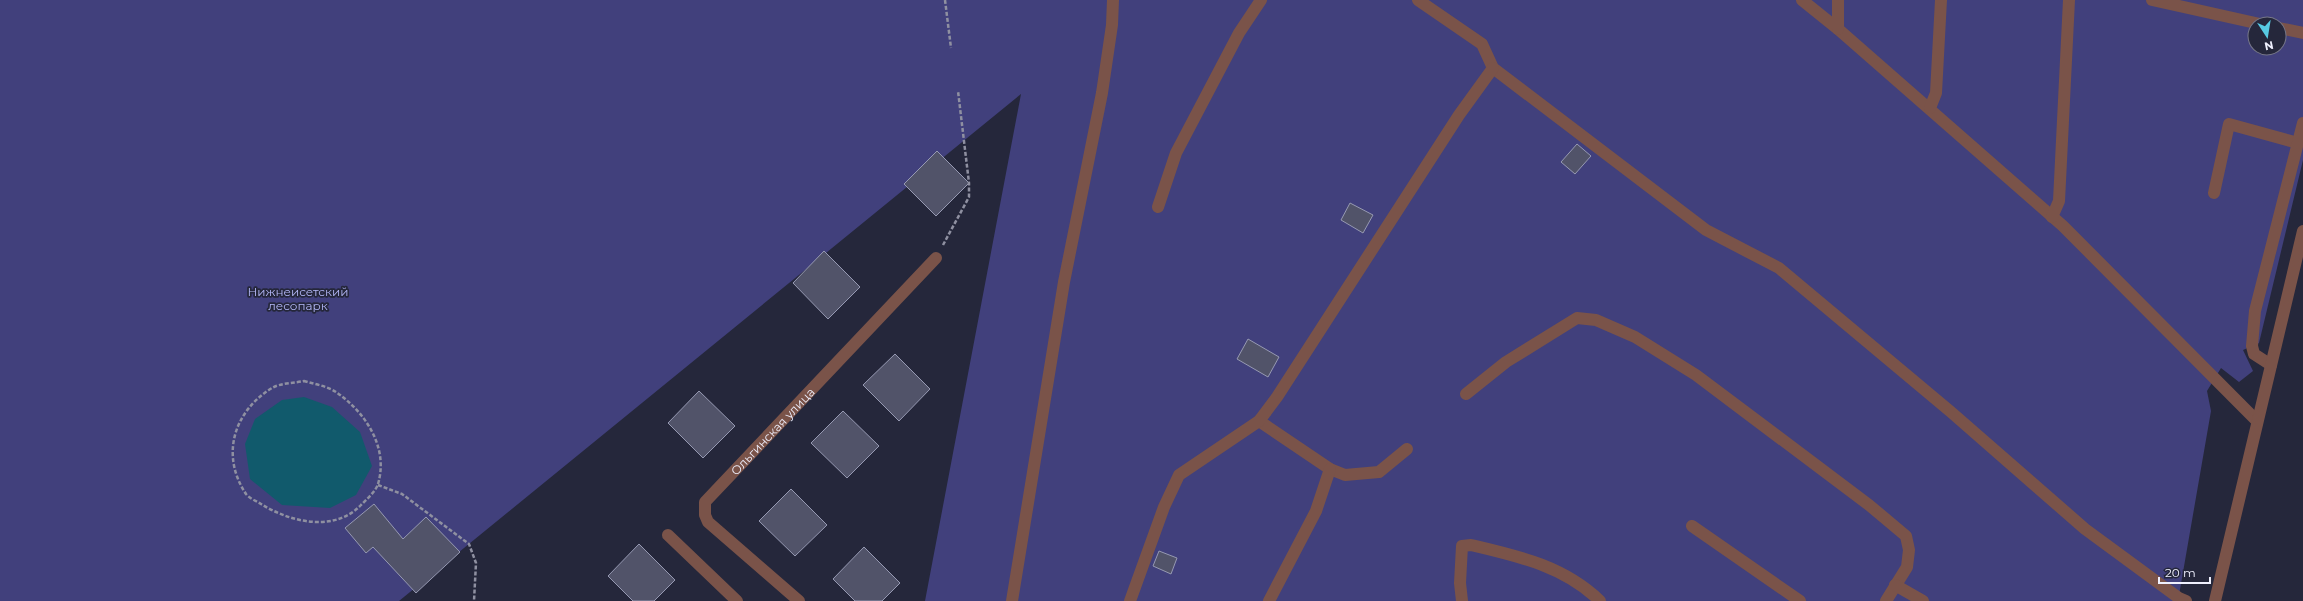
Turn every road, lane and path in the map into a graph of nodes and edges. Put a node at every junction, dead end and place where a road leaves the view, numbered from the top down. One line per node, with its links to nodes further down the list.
1 (945, 0): 14 (path)
2 (1113, 0): 38 (street)
3 (1261, 0): 21 (street)
4 (1418, 0): 15 (street)
5 (1802, 0): 11 (street)
6 (1838, 0): 11 (street)
7 (1941, 0): 17 (street)
8 (2069, 0): 22 (street)
9 (2152, 0): 10 (street)
10 (2247, 21)
11 (1838, 29): 17 (street)
12 (2287, 30): 13 (street)
13 (2303, 34)
14 (951, 48)
15 (1493, 68): 27 (street); 46 (street)
16 (958, 91): 24 (path)
17 (1930, 108): 22 (street)
18 (2303, 123): 19 (street)
19 (2298, 143): 20 (street); 25 (street)
20 (2214, 193)
21 (1158, 207)
22 (2052, 217): 28 (street)
23 (2303, 231): 25 (street)
24 (936, 258): 37 (street, Ольгинская улица)
25 (2270, 365): 28 (street)
26 (1466, 394): 34 (street)
27 (1259, 421): 30 (street); 39 (street)
28 (2257, 421): 47 (street)
29 (1407, 450): 30 (street)
30 (1330, 469): 40 (street)
31 (378, 485): 31 (path); 35 (path)
32 (1692, 526): 43 (street)
33 (668, 535): 36 (street)
34 (1895, 585): 44 (street); 45 (street)
35 (474, 601)
36 (737, 601)
37 (799, 601)
38 (1012, 601)
39 (1130, 601)
40 (1270, 601)
41 (1462, 601): 42 (street)
42 (1600, 601)
43 (1800, 601)
44 (1886, 601)
45 (1924, 601)
46 (2186, 601)
47 (2215, 601)

